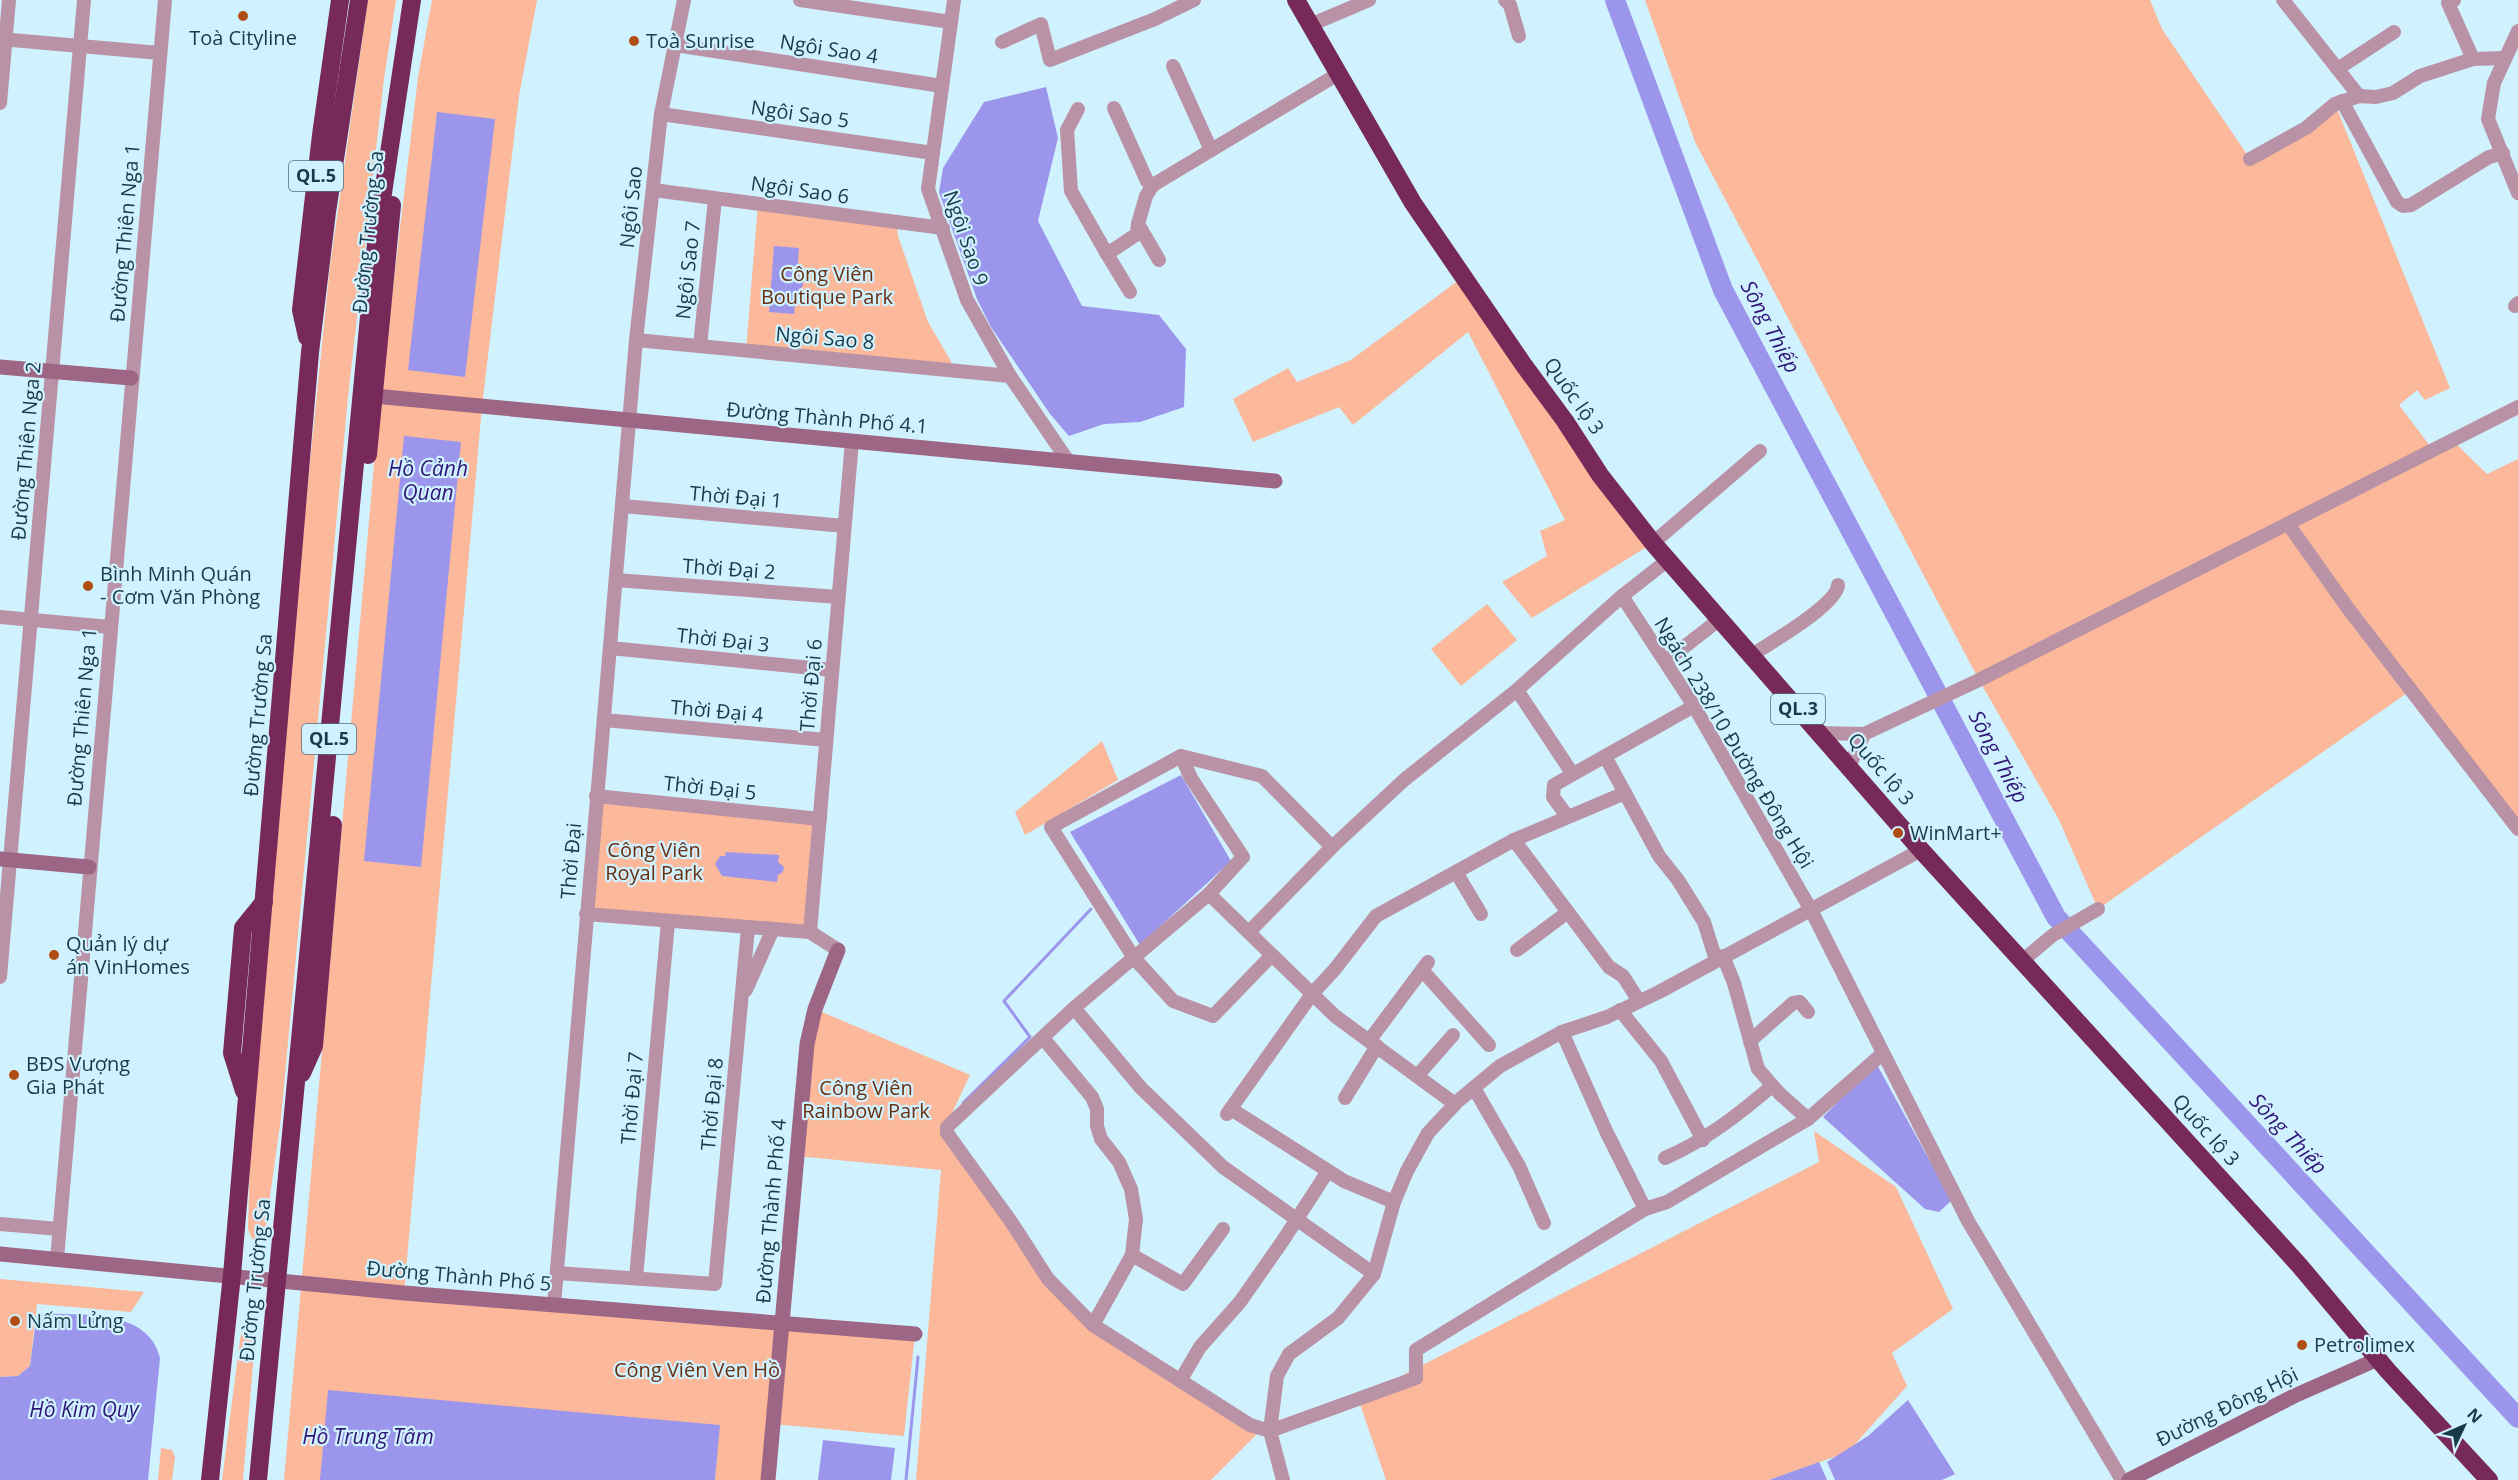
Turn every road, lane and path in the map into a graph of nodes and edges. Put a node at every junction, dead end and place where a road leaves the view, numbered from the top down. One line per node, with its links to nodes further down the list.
1 (9, 0): 22 (street)
2 (84, 0): 25 (street, Đường Thiên Nga 2)
3 (165, 0): 26 (street, Đường Thiên Nga 1)
4 (340, 0): 54 (highway, Đường Trường Sa / QL.5)
5 (359, 0): 54 (highway, Đường Trường Sa / QL.5)
6 (412, 0): 69 (highway, Đường Trường Sa / QL.5)
7 (422, 0): 59 (highway, Đường Trường Sa / QL.5)
8 (684, 0): 24 (street, Ngôi Sao)
9 (800, 0): 17 (street)
10 (954, 0): 17 (street, Ngôi Sao 9)
11 (1194, 0): 23 (street)
12 (1296, 0): 18 (highway, Quốc lộ 3 / QL.3)
13 (1369, 0): 18 (street)
14 (1504, 0): 21 (street)
15 (2283, 0): 30 (street)
16 (2454, 0): 28 (street)
17 (951, 22): 32 (street, Ngôi Sao 9)
18 (1310, 25): 31 (highway, Quốc lộ 3 / QL.3)
19 (2518, 31): 27 (street)
20 (2394, 32): 30 (street)
21 (1519, 36)
22 (3, 40): 25 (street); 35 (street)
23 (1002, 42)
24 (675, 45): 32 (street, Ngôi Sao 4); 38 (street, Ngôi Sao)
25 (80, 46): 26 (street); 56 (street, Đường Thiên Nga 2)
26 (160, 53): 58 (street, Đường Thiên Nga 1)
27 (2505, 58): 28 (street); 41 (street)
28 (2473, 59): 33 (street)
29 (1173, 66): 39 (street)
30 (2339, 68): 33 (street)
31 (1338, 74): 39 (street); 70 (highway, Quốc lộ 3 / QL.3)
32 (942, 86): 40 (street, Ngôi Sao 9)
33 (2359, 96): 34 (street)
34 (2342, 101): 41 (street); 42 (street)
35 (0, 103)
36 (1114, 108): 43 (street)
37 (1078, 109): 49 (street)
38 (661, 114): 40 (street, Ngôi Sao 5); 44 (street, Ngôi Sao)
39 (1211, 150): 43 (street)
40 (933, 153): 48 (street, Ngôi Sao 9)
41 (2503, 153): 45 (street)
42 (2250, 159)
43 (1153, 185): 47 (street)
44 (653, 190): 46 (street, Ngôi Sao 6); 52 (street, Ngôi Sao)
45 (2518, 193)
46 (715, 199): 48 (street, Ngôi Sao 6); 53 (street, Ngôi Sao 7)
47 (1138, 224): 49 (street); 50 (street)
48 (942, 228): 57 (street, Ngôi Sao 9)
49 (1107, 254): 51 (street)
50 (1159, 260)
51 (1130, 292)
52 (636, 340): 53 (street, Ngôi Sao 8); 61 (street, Ngôi Sao)
53 (700, 346): 57 (street, Ngôi Sao 8)
54 (310, 352): 157 (highway, Đường Trường Sa / QL.5)
55 (0, 367): 56 (street)
56 (52, 371): 58 (street); 78 (street, Đường Thiên Nga 2)
57 (1010, 376): 64 (street, Ngôi Sao 9)
58 (131, 378): 79 (street, Đường Thiên Nga 1)
59 (374, 396): 61 (street, Đường Thành Phố 4.1); 69 (highway, Đường Trường Sa / QL.5)
60 (2518, 407): 67 (street)
61 (631, 420): 62 (street, Đường Thành Phố 4.1); 66 (street, Thời Đại)
62 (852, 441): 64 (street, Đường Thành Phố 4.1); 68 (street, Thời Đại 6)
63 (1760, 451): 70 (street)
64 (1068, 462): 65 (street, Đường Thành Phố 4.1)
65 (1275, 481)
66 (623, 506): 68 (street, Thời Đại 1); 72 (street, Thời Đại)
67 (2288, 524): 88 (street); 98 (street)
68 (844, 526): 75 (street, Thời Đại 6)
69 (348, 538): 159 (highway, Đường Trường Sa / QL.5)
70 (1653, 543): 71 (highway, Quốc lộ 3 / QL.3)
71 (1668, 560): 74 (street); 77 (highway, Quốc lộ 3 / QL.3)
72 (616, 580): 75 (street, Thời Đại 2); 80 (street, Thời Đại)
73 (1838, 585): 81 (street)
74 (1622, 596): 82 (street, Ngách 238/10 Đường Đông Hội); 84 (street)
75 (838, 597): 83 (street, Thời Đại 6)
76 (0, 617): 78 (street)
77 (1720, 619): 81 (highway, Quốc lộ 3 / QL.3); 82 (street)
78 (31, 620): 79 (street); 102 (street, Đường Thiên Nga 2)
79 (110, 627): 103 (street, Đường Thiên Nga 1)
80 (610, 648): 83 (street, Thời Đại 3); 86 (street, Thời Đại)
81 (1752, 655): 87 (highway, Quốc lộ 3 / QL.3)
82 (1666, 661): 85 (street, Ngách 238/10 Đường Đông Hội)
83 (832, 670): 89 (street, Thời Đại 6)
84 (1517, 690): 93 (street); 100 (street)
85 (1694, 706): 91 (street); 106 (street, Ngách 238/10 Đường Đông Hội)
86 (604, 720): 89 (street, Thời Đại 4); 95 (street, Thời Đại)
87 (1819, 733): 88 (street); 92 (highway, Quốc lộ 3 / QL.3)
88 (1864, 734): 92 (street)
89 (826, 740): 97 (street, Thời Đại 6)
90 (1181, 756): 100 (street); 105 (street); 119 (street)
91 (1606, 758): 93 (street); 94 (street)
92 (1849, 767): 101 (highway, Quốc lộ 3 / QL.3)
93 (1572, 773): 96 (street)
94 (1625, 793): 96 (street); 120 (street)
95 (596, 796): 97 (street, Thời Đại 5); 109 (street, Thời Đại)
96 (1567, 816): 99 (street)
97 (820, 819): 114 (street, Thời Đại 6)
98 (2518, 829)
99 (1514, 840): 104 (street); 108 (street)
100 (1332, 847): 115 (street)
101 (1921, 850): 106 (street); 121 (highway, Quốc lộ 3 / QL.3)
102 (5, 859): 103 (street); 122 (street, Đường Thiên Nga 2)
103 (89, 867): 150 (street, Đường Thiên Nga 1)
104 (1456, 872): 110 (street); 123 (street)
105 (1209, 894): 115 (street); 119 (street)
106 (1811, 910): 120 (street); 135 (street, Ngách 238/10 Đường Đông Hội)
107 (2095, 911): 121 (street)
108 (1568, 912): 117 (street); 125 (street)
109 (586, 914): 111 (street); 155 (street, Thời Đại)
110 (1481, 914)
111 (668, 922): 112 (street); 158 (street, Thời Đại 7)
112 (748, 928): 113 (street); 124 (street, Thời Đại 8)
113 (773, 929): 114 (street); 124 (street)
114 (810, 932): 116 (street)
115 (1249, 932): 118 (street)
116 (838, 950): 161 (street, Đường Thành Phố 4)
117 (1517, 950)
118 (1271, 956): 119 (street); 123 (street)
119 (1134, 958): 126 (street)
120 (1720, 958): 125 (street); 132 (street)
121 (2022, 961): 164 (highway, Quốc lộ 3 / QL.3)
122 (0, 977)
123 (1312, 994): 133 (street); 144 (street)
124 (741, 1000): 158 (street, Thời Đại 8)
125 (1639, 1001): 127 (street)
126 (1074, 1008): 131 (street); 147 (street)
127 (1620, 1010): 129 (street); 142 (street)
128 (1808, 1012): 132 (street)
129 (1562, 1032): 138 (street); 146 (street)
130 (1453, 1035): 136 (street)
131 (1042, 1038): 153 (street); 162 (street)
132 (1750, 1041): 137 (street)
133 (1373, 1043): 134 (street); 136 (street); 139 (street)
134 (1489, 1045)
135 (1882, 1054): 141 (street); 171 (street, Ngách 238/10 Đường Đông Hội)
136 (1418, 1075): 140 (street)
137 (1772, 1086): 141 (street); 142 (street)
138 (1474, 1088): 140 (street); 148 (street)
139 (1346, 1098)
140 (1455, 1104): 145 (street)
141 (1808, 1119): 146 (street)
142 (1703, 1140): 143 (street)
143 (1665, 1158)
144 (1328, 1171): 145 (street); 147 (street)
145 (1394, 1202): 156 (street)
146 (1645, 1209): 166 (street)
147 (1297, 1220): 156 (street); 165 (street)
148 (1544, 1223)
149 (0, 1224): 150 (street)
150 (59, 1229): 154 (street, Đường Thiên Nga 1)
151 (1222, 1229): 153 (street)
152 (0, 1254): 154 (street, Đường Thành Phố 5)
153 (1132, 1255): 162 (street)
154 (57, 1259): 157 (street, Đường Thành Phố 5)
155 (556, 1273): 158 (street); 160 (street, Thời Đại)
156 (1374, 1274): 166 (street)
157 (232, 1275): 159 (street, Đường Thành Phố 5); 167 (highway, Đường Trường Sa / QL.5)
158 (636, 1278)
159 (279, 1280): 160 (street, Đường Thành Phố 5); 168 (highway, Đường Trường Sa / QL.5)
160 (554, 1305): 161 (street, Đường Thành Phố 5)
161 (782, 1325): 163 (street, Đường Thành Phố 5); 169 (street, Đường Thành Phố 4)
162 (1093, 1325): 165 (street)
163 (915, 1334)
164 (2379, 1359): 172 (street, Đường Đông Hội); 173 (highway, Quốc lộ 3 / QL.3)
165 (1180, 1381): 166 (street)
166 (1270, 1431): 170 (street)
167 (210, 1480)
168 (258, 1480)
169 (768, 1480)
170 (1283, 1480)
171 (2122, 1480)
172 (2129, 1480)
173 (2489, 1480)

